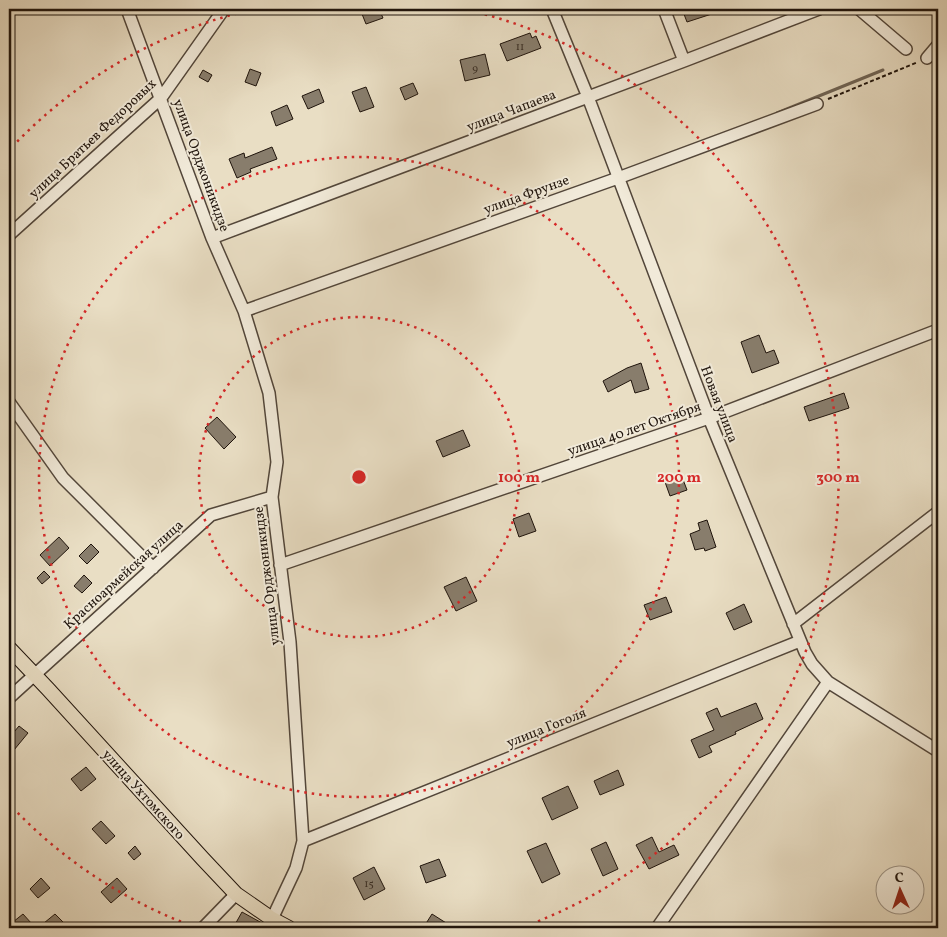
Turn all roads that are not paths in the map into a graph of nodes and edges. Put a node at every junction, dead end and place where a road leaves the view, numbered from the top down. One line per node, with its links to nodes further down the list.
1 (128, 9): 12 (street, улица Орджоникидзе)
2 (224, 9): 12 (street, улица Братьев Федоровых)
3 (552, 9): 11 (street, Новая улица)
4 (664, 9): 10 (street)
5 (819, 9): 10 (street, улица Чапаева)
6 (859, 9): 8 (street)
7 (938, 45): 9 (street)
8 (906, 49)
9 (927, 58)
10 (684, 61): 11 (street, улица Чапаева)
11 (588, 97): 14 (street, Новая улица); 16 (street, улица Чапаева)
12 (161, 98): 15 (street, улица Братьев Федоровых); 16 (street, улица Орджоникидзе)
13 (817, 104): 14 (street, улица Фрунзе)
14 (618, 178): 17 (street, улица Фрунзе); 20 (street, Новая улица)
15 (9, 235)
16 (212, 238): 17 (street, улица Орджоникидзе)
17 (244, 310): 21 (street, улица Орджоникидзе)
18 (938, 330): 20 (street, улица 40 лет Октября)
19 (9, 402): 24 (street)
20 (709, 418): 23 (street, улица 40 лет Октября); 25 (street, Новая улица)
21 (272, 497): 23 (street, улица Орджоникидзе); 24 (street, Красноармейская улица)
22 (938, 512): 25 (street)
23 (280, 566): 32 (street, улица Орджоникидзе)
24 (153, 568): 28 (street, Красноармейская улица)
25 (793, 624): 26 (street, Новая улица)
26 (800, 641): 29 (street, Новая улица); 32 (street, улица Гоголя)
27 (9, 648): 28 (main road, улица Ухтомского)
28 (34, 675): 30 (street, Красноармейская улица); 33 (main road, улица Ухтомского)
29 (828, 682): 31 (street, Новая улица); 37 (street)
30 (9, 698)
31 (938, 751)
32 (303, 840): 34 (street, улица Орджоникидзе)
33 (236, 894): 34 (main road, улица Ухтомского); 35 (street)
34 (272, 919): 36 (main road, улица Ухтомского)
35 (203, 928)
36 (289, 928)
37 (657, 928)

